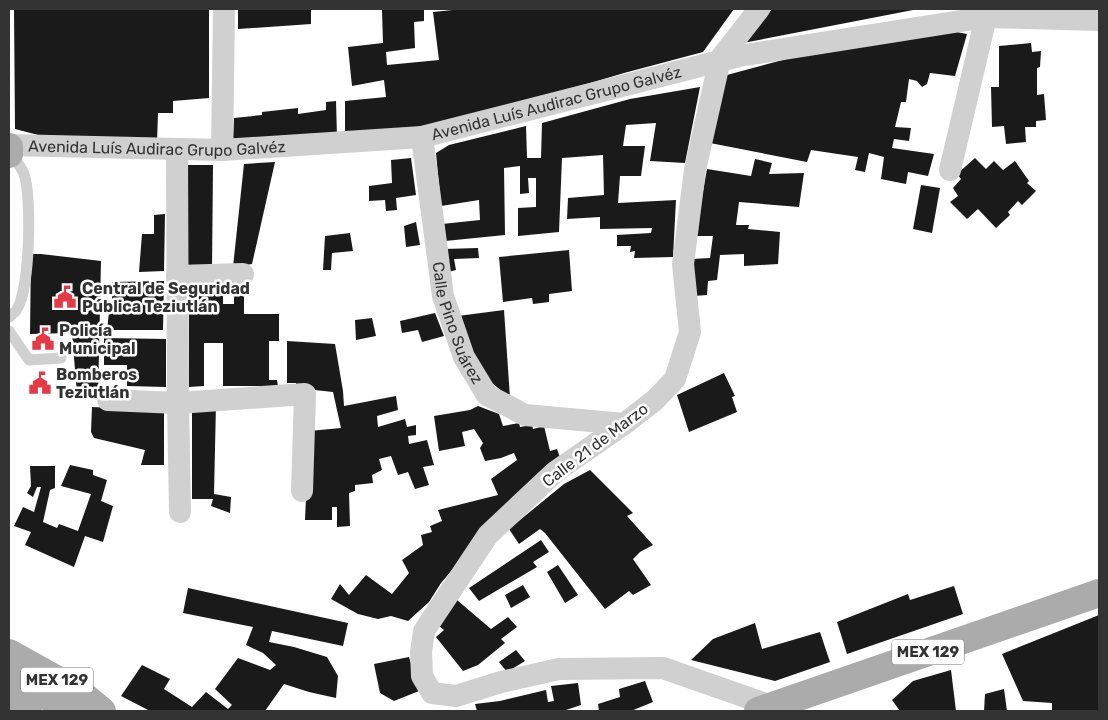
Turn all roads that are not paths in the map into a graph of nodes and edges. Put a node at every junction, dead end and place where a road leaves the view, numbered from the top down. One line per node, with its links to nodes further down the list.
1 (224, 9): 11 (street)
2 (758, 9): 7 (street)
3 (1042, 9): 5 (street)
4 (986, 17): 5 (street, Avenida Luís Audirac Grupo Galvéz); 7 (street, Avenida Luís Audirac Grupo Galvéz); 12 (street)
5 (1068, 18): 6 (street, Avenida Luís Audirac Grupo Galvéz)
6 (1099, 20)
7 (720, 60): 8 (street, Avenida Luís Audirac Grupo Galvéz); 20 (street, Calle 21 de Marzo)
8 (422, 137): 11 (street, Avenida Luís Audirac Grupo Galvéz); 20 (street, Calle Pino Suárez)
9 (9, 149): 10 (street, Avenida Luís Audirac Grupo Galvéz); 15 (lane)
10 (177, 149): 11 (street, Avenida Luís Audirac Grupo Galvéz); 14 (street)
11 (222, 150)
12 (950, 170)
13 (243, 274): 14 (street)
14 (177, 276): 19 (street)
15 (9, 317)
16 (9, 331): 17 (lane)
17 (61, 358)
18 (108, 400): 19 (street)
19 (178, 403): 21 (street); 22 (street)
20 (624, 424): 28 (street, Calle 21 de Marzo)
21 (302, 491)
22 (180, 512)
23 (1099, 593): 28 (main road, MEX 129)
24 (1099, 609): 32 (main road, MEX 129)
25 (9, 653): 31 (main road, MEX 129)
26 (9, 675): 30 (main road, MEX 129)
27 (9, 698): 29 (main road, MEX 129)
28 (773, 710)
29 (28, 711)
30 (74, 711)
31 (102, 711)
32 (810, 711)

